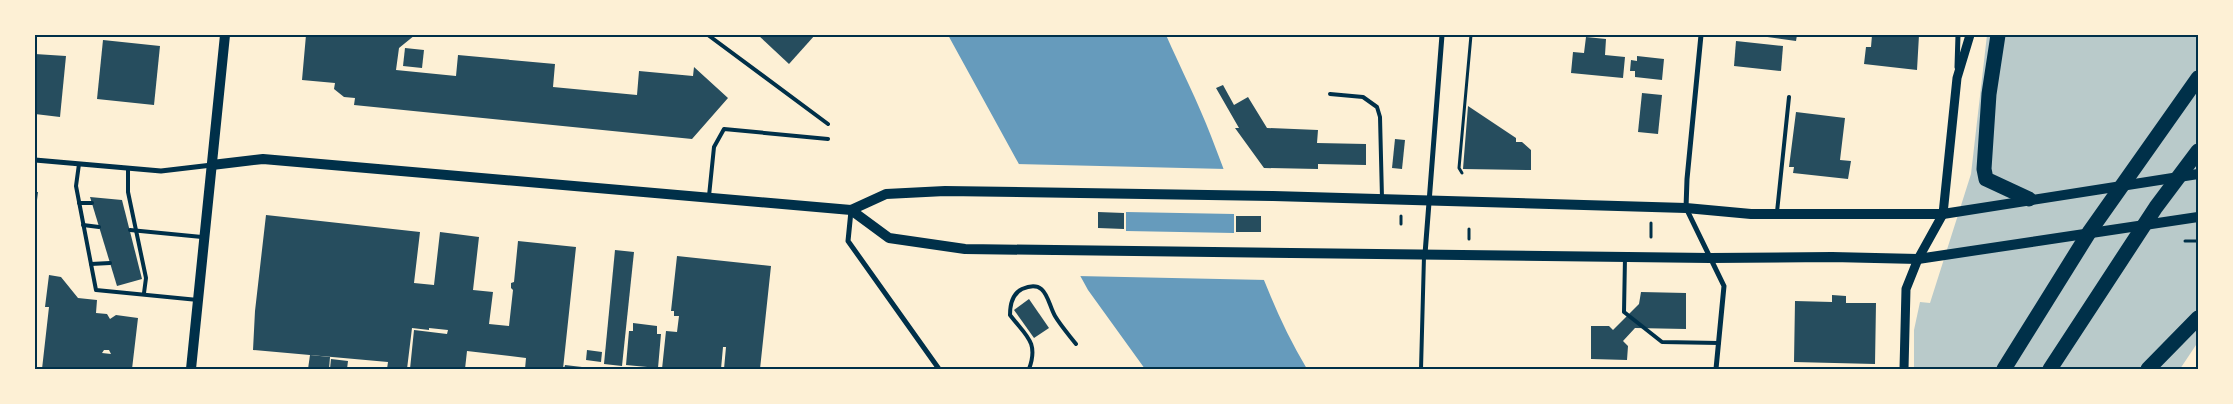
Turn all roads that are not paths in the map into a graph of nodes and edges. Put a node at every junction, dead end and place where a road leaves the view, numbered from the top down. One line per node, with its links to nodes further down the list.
1 (225, 35): 17 (main road)
2 (708, 35): 12 (lane)
3 (1442, 35): 23 (street)
4 (1701, 35): 28 (street)
5 (1958, 35): 8 (street)
6 (1970, 35): 8 (street)
7 (1998, 35): 21 (highway)
8 (1957, 78): 31 (street)
9 (2198, 78): 55 (highway)
10 (1330, 94): 22 (lane)
11 (1789, 97): 30 (lane)
12 (828, 124)
13 (828, 139): 20 (lane)
14 (2198, 151): 56 (highway)
15 (35, 160): 16 (street)
16 (78, 164): 18 (street); 24 (lane)
17 (212, 165): 18 (street); 20 (main road); 37 (main road)
18 (128, 168): 26 (lane)
19 (2198, 174): 21 (main road)
20 (709, 198): 29 (main road)
21 (2028, 199): 31 (main road)
22 (1382, 200): 23 (main road); 29 (main road)
23 (1428, 201): 28 (main road); 38 (street)
24 (79, 203): 25 (lane); 33 (lane)
25 (92, 203)
26 (131, 204): 27 (lane); 36 (lane)
27 (124, 205)
28 (1686, 208): 30 (main road); 40 (street)
29 (851, 210): 38 (main road); 50 (street)
30 (1777, 214): 31 (main road)
31 (1943, 214): 41 (street)
32 (2198, 217): 41 (main road)
33 (83, 225): 34 (lane); 43 (lane)
34 (99, 227)
35 (130, 230): 36 (lane)
36 (136, 230): 37 (lane); 44 (lane)
37 (205, 237): 45 (main road)
38 (1424, 254): 39 (main road); 52 (lane)
39 (1625, 257): 40 (main road); 48 (lane)
40 (1710, 258): 41 (main road); 48 (street)
41 (1918, 259): 54 (street)
42 (110, 263): 43 (lane)
43 (91, 264): 44 (lane)
44 (144, 293): 45 (lane)
45 (198, 300): 49 (main road)
46 (2198, 318): 57 (highway)
47 (1076, 344): 51 (lane)
48 (1719, 344): 53 (street)
49 (191, 369)
50 (939, 369)
51 (1029, 369)
52 (1421, 369)
53 (1716, 369)
54 (1904, 369)
55 (2004, 369)
56 (2050, 369)
57 (2148, 369)

